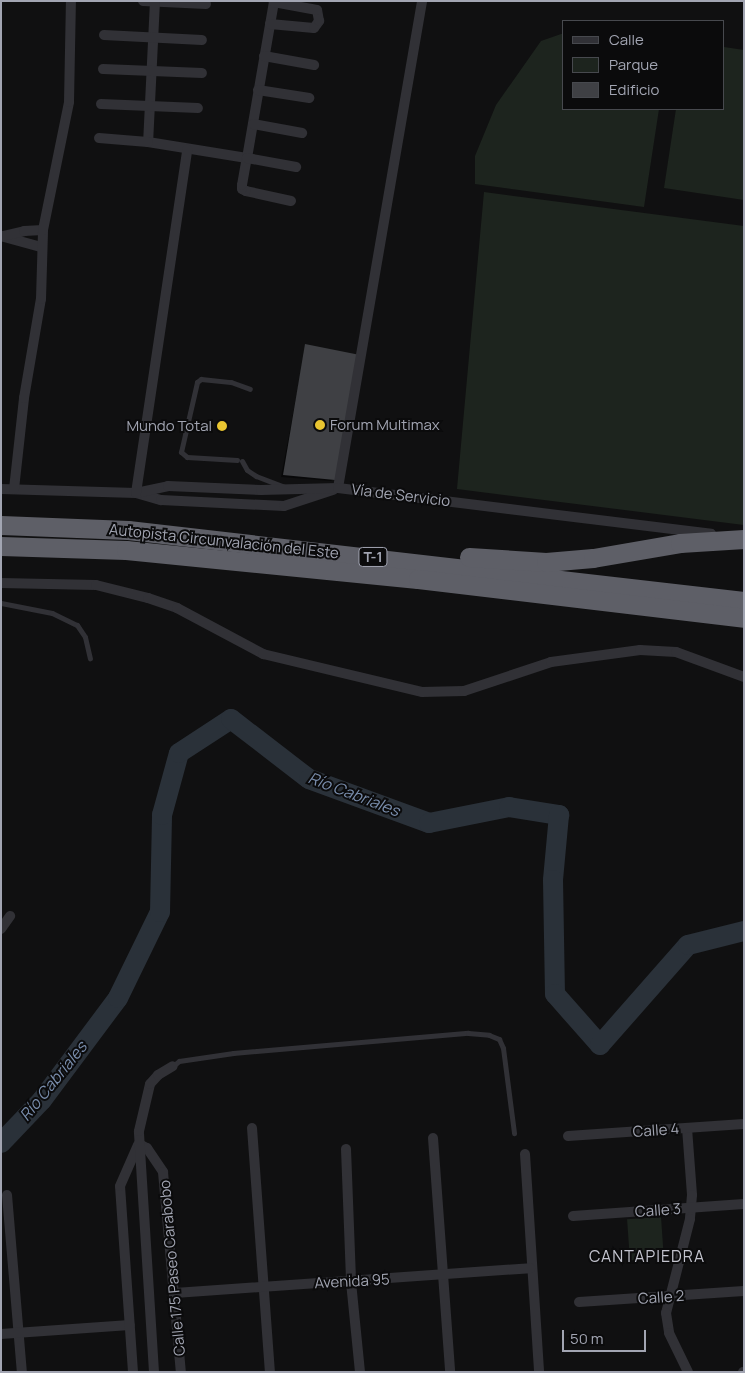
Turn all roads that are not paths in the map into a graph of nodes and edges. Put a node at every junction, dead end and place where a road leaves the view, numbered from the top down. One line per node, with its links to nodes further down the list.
1 (71, 1): 29 (street)
2 (143, 1): 3 (street)
3 (154, 1): 6 (street); 9 (street)
4 (274, 1): 7 (street); 7 (street)
5 (422, 1): 34 (street)
6 (206, 4)
7 (270, 24): 11 (street)
8 (104, 35): 9 (street)
9 (154, 36): 10 (street); 14 (street)
10 (202, 40)
11 (264, 56): 12 (street); 16 (street)
12 (314, 65)
13 (103, 69): 14 (street)
14 (152, 70): 15 (street); 19 (street)
15 (202, 73)
16 (258, 90): 17 (street); 21 (street)
17 (309, 98)
18 (101, 104): 19 (street)
19 (150, 106): 20 (street); 24 (street)
20 (198, 108)
21 (252, 124): 22 (street); 26 (street)
22 (302, 134)
23 (99, 138): 24 (street)
24 (148, 142): 25 (street)
25 (187, 150): 26 (street); 39 (street)
26 (247, 158): 27 (street); 28 (street)
27 (296, 167)
28 (291, 201)
29 (43, 230): 30 (street); 31 (street)
30 (2, 236): 31 (street)
31 (41, 247): 33 (street)
32 (250, 389): 37 (lane)
33 (14, 488): 35 (street, Vía de Servicio); 39 (street, Vía de Servicio)
34 (338, 488): 37 (street); 41 (street, Vía de Servicio); 43 (street, Vía de Servicio)
35 (1, 489)
36 (231, 489): 38 (street); 39 (street); 40 (lane)
37 (290, 489): 38 (street)
38 (261, 490): 41 (street)
39 (136, 493): 40 (street, Vía de Servicio)
40 (223, 503): 41 (street, Vía de Servicio)
41 (254, 505)
42 (1, 524): 45 (highway, Autopista Circunvalación del Este / T-1)
43 (744, 539): 45 (highway)
44 (1, 546): 49 (highway, Autopista Circunvalación del Este / T-1)
45 (410, 561): 47 (highway, Autopista Circunvalación del Este / T-1)
46 (1, 583): 51 (street)
47 (744, 601)
48 (1, 603): 50 (lane)
49 (744, 618)
50 (90, 658)
51 (744, 677)
52 (10, 916): 53 (street)
53 (1, 929)
54 (173, 1066): 58 (lane); 61 (street)
55 (744, 1124): 57 (street, Calle 4)
56 (252, 1128): 71 (street)
57 (687, 1128): 59 (street, Calle 4); 66 (street)
58 (514, 1132)
59 (568, 1136)
60 (433, 1138): 69 (street)
61 (139, 1144): 73 (street, Calle 175 Paseo Carabobo); 76 (street); 81 (street, Calle 175 Paseo Carabobo)
62 (346, 1149): 70 (street)
63 (525, 1154): 68 (street)
64 (7, 1196): 77 (street)
65 (744, 1204): 66 (street, Calle 3)
66 (691, 1207): 67 (street, Calle 3); 74 (street)
67 (573, 1216)
68 (530, 1268): 69 (street, Avenida 95); 86 (street)
69 (442, 1275): 70 (street, Avenida 95); 85 (street)
70 (351, 1282): 71 (street, Avenida 95); 84 (street)
71 (264, 1285): 73 (street, Avenida 95); 83 (street)
72 (744, 1291): 74 (street, Calle 2)
73 (174, 1293): 82 (street, Calle 175 Paseo Carabobo)
74 (668, 1296): 75 (street, Calle 2); 87 (street)
75 (579, 1302)
76 (130, 1325): 77 (street); 80 (street)
77 (19, 1333): 78 (street); 79 (street)
78 (1, 1334)
79 (22, 1372)
80 (133, 1372)
81 (154, 1372)
82 (181, 1372)
83 (270, 1372)
84 (360, 1372)
85 (450, 1372)
86 (539, 1372)
87 (688, 1372)

